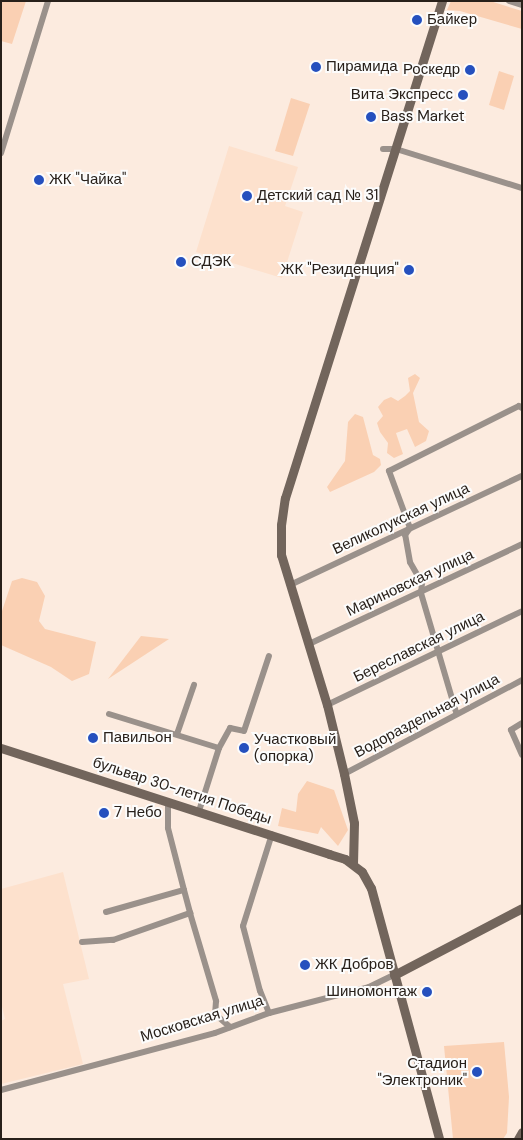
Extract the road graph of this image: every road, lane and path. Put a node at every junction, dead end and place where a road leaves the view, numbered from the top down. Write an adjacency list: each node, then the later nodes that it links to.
1 (48, 1): 9 (street)
2 (442, 1): 6 (main road)
3 (448, 1): 6 (main road)
4 (509, 1): 5 (street)
5 (522, 5)
6 (440, 13): 8 (main road)
7 (383, 149): 8 (street)
8 (396, 149): 10 (street); 15 (main road)
9 (1, 153)
10 (522, 188)
11 (522, 408): 13 (street)
12 (522, 476): 13 (street, Великолукская улица)
13 (410, 528): 15 (street, Великолукская улица); 16 (street)
14 (522, 544): 16 (street, Мариновская улица)
15 (290, 585): 18 (main road)
16 (420, 593): 18 (street, Мариновская улица); 19 (street)
17 (522, 611): 19 (street, Береславская улица)
18 (309, 644): 23 (main road)
19 (440, 651): 23 (street, Береславская улица); 24 (street)
20 (269, 656): 29 (street)
21 (522, 680): 24 (street, Водораздельная улица)
22 (194, 685): 27 (street)
23 (328, 705): 31 (main road)
24 (456, 712): 31 (street, Водораздельная улица)
25 (109, 714): 27 (street)
26 (522, 723): 30 (street)
27 (177, 734): 29 (street)
28 (1, 748): 32 (main road, бульвар 30-летия Победы)
29 (219, 748): 33 (street)
30 (522, 756)
31 (344, 774): 35 (main road)
32 (168, 802): 33 (main road, бульвар 30-летия Победы); 36 (street)
33 (199, 811): 34 (main road, бульвар 30-летия Победы)
34 (272, 834): 35 (main road, бульвар 30-летия Победы); 42 (street)
35 (353, 864): 41 (main road)
36 (184, 890): 38 (street); 39 (street)
37 (522, 908): 41 (main road)
38 (106, 912)
39 (190, 913): 40 (street); 43 (street)
40 (82, 942)
41 (394, 976): 42 (street, Московская улица); 46 (main road)
42 (269, 1013): 43 (street, Московская улица)
43 (230, 1027): 44 (street, Московская улица)
44 (1, 1090)
45 (522, 1132): 47 (main road)
46 (439, 1139)
47 (518, 1139)

